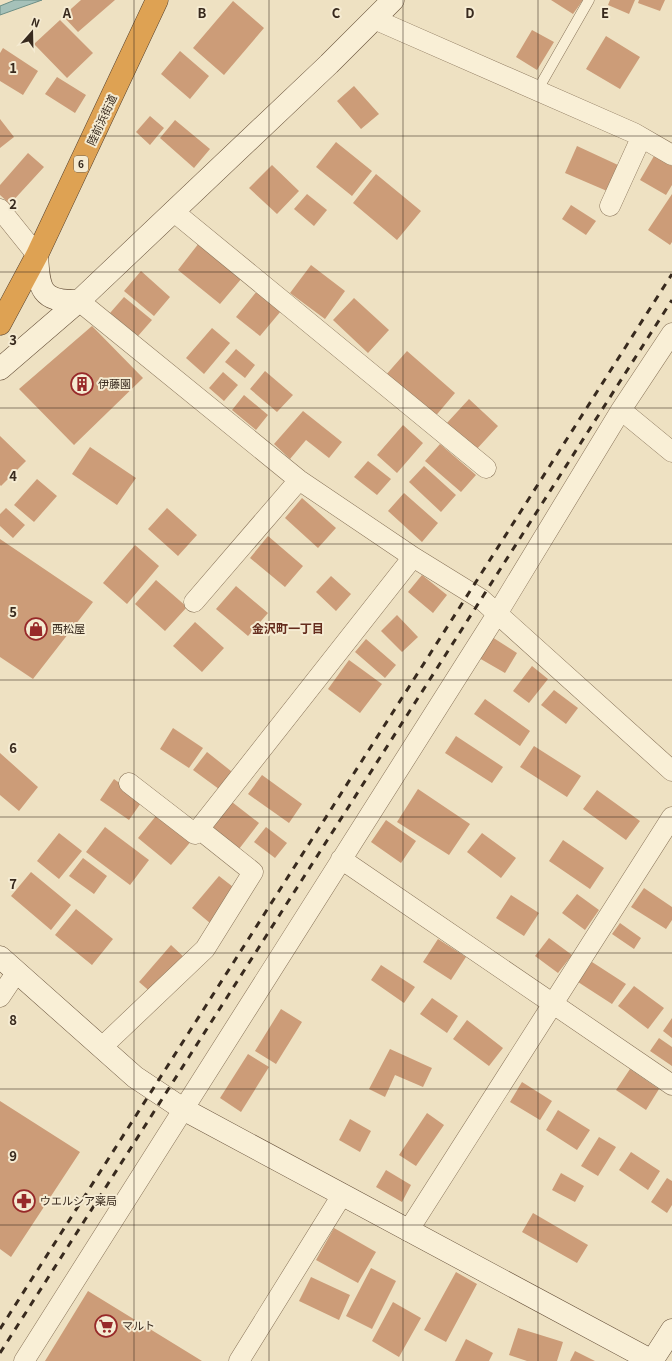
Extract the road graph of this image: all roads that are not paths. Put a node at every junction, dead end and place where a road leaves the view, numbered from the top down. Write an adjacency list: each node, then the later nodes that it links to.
1 (157, 0): 11 (highway, 陸前浜街道 / 6)
2 (393, 0): 4 (street)
3 (589, 0): 5 (lane)
4 (374, 19): 5 (street); 10 (street)
5 (537, 91): 6 (street)
6 (641, 138): 7 (street); 8 (street)
7 (672, 155)
8 (610, 206)
9 (0, 209): 11 (street)
10 (173, 212): 12 (street); 18 (street)
11 (37, 255): 12 (street); 13 (highway, 陸前浜街道 / 6)
12 (79, 301): 15 (street); 19 (street)
13 (0, 324)
14 (672, 333): 16 (street)
15 (0, 369)
16 (621, 410): 17 (street); 22 (street)
17 (672, 452)
18 (486, 468)
19 (299, 480): 20 (street); 21 (street)
20 (412, 557): 22 (street); 26 (street)
21 (194, 602)
22 (497, 614): 23 (street); 27 (street)
23 (672, 771)
24 (129, 783): 26 (street)
25 (672, 817): 31 (street)
26 (198, 829): 32 (street)
27 (340, 859): 31 (street); 34 (street)
28 (0, 957): 29 (street)
29 (16, 973): 30 (street); 32 (street)
30 (0, 997)
31 (553, 1003): 33 (street); 36 (street)
32 (102, 1047): 34 (street)
33 (672, 1085)
34 (183, 1109): 35 (street); 38 (street)
35 (342, 1195): 36 (street); 39 (street)
36 (408, 1230): 40 (street)
37 (672, 1330): 40 (street)
38 (24, 1361)
39 (239, 1361)
40 (652, 1361)

